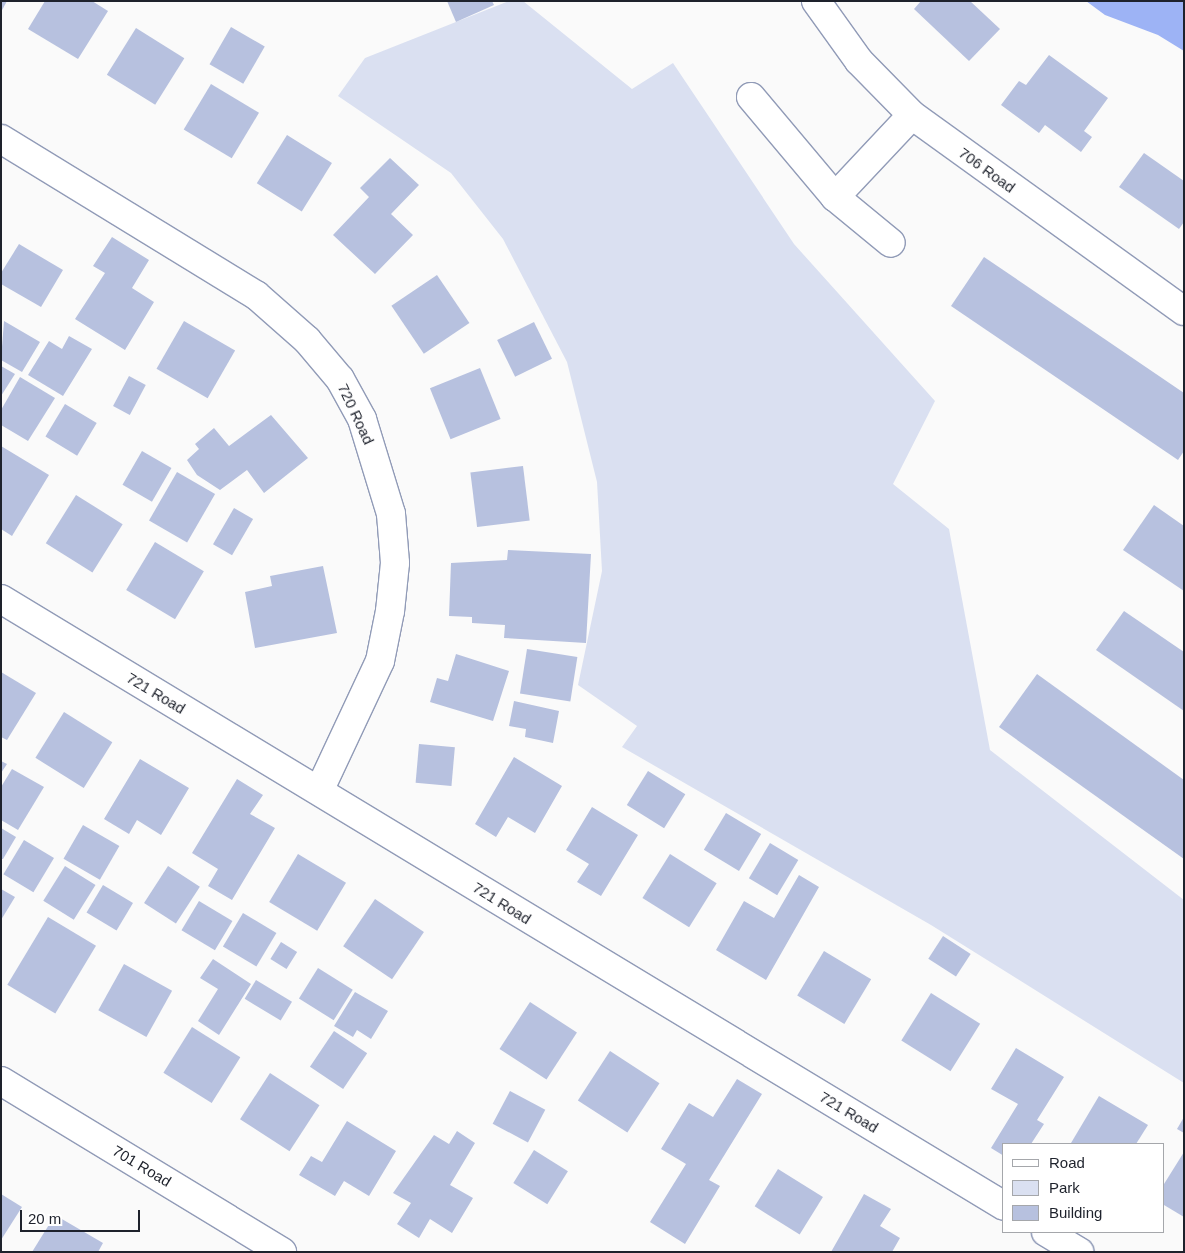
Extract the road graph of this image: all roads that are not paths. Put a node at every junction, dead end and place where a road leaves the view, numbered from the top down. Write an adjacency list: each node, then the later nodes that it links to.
1 (816, 1): 3 (street, 706 Road)
2 (751, 97): 5 (street)
3 (912, 115): 5 (street); 7 (street, 706 Road)
4 (1, 139): 9 (street, 720 Road)
5 (835, 197): 6 (street)
6 (891, 243)
7 (1184, 311)
8 (1, 599): 9 (street, 721 Road)
9 (320, 789): 11 (street, 721 Road)
10 (1, 1081): 13 (street, 701 Road)
11 (1002, 1205)
12 (1048, 1233): 14 (street)
13 (282, 1252)
14 (1079, 1252)

